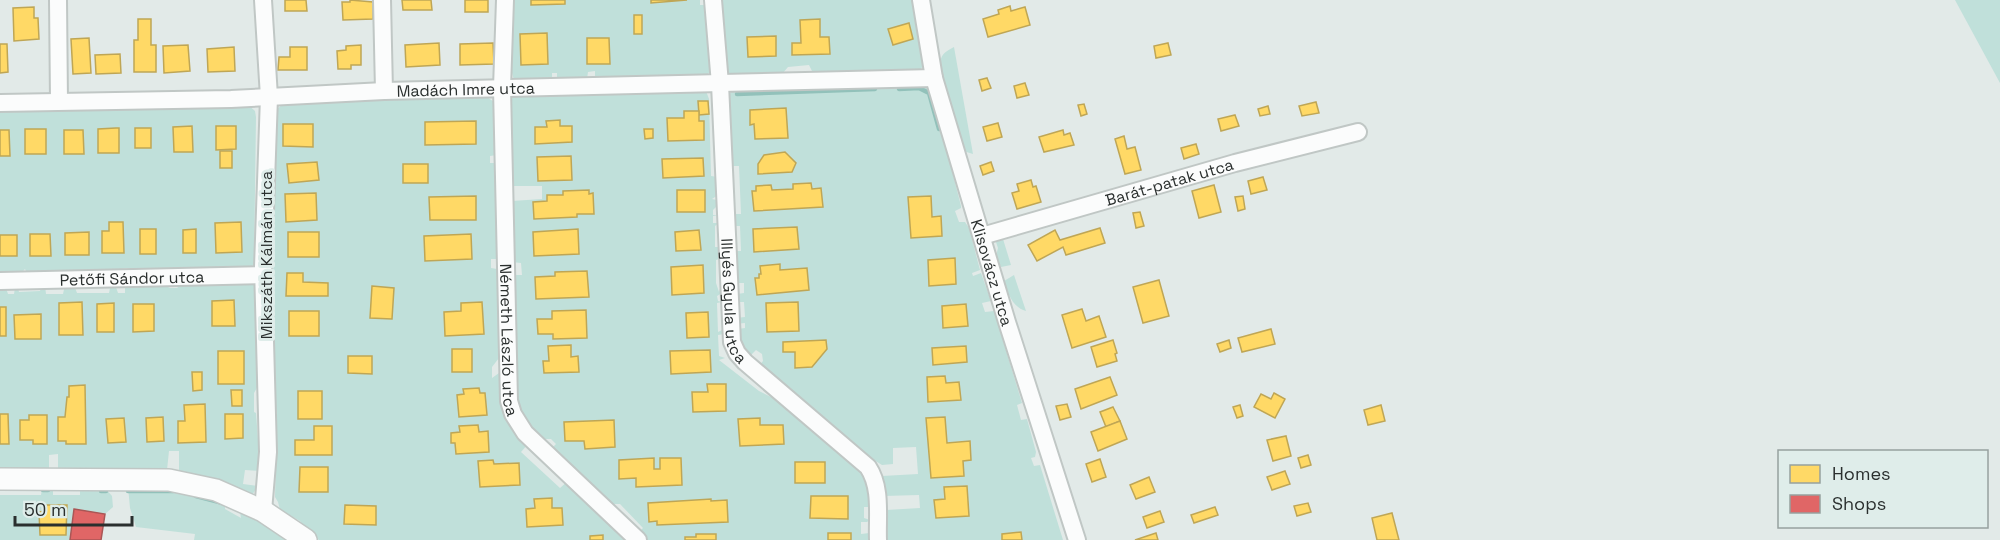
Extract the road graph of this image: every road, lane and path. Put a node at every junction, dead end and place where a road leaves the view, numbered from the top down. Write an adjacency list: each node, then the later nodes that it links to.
1 (58, 0): 12 (street)
2 (263, 0): 11 (street, Mikszáth Kálmán utca)
3 (382, 0): 10 (street)
4 (505, 0): 9 (street, Németh László utca)
5 (713, 0): 8 (street, Illyés Gyula utca)
6 (921, 0): 7 (street, Klisovácz utca)
7 (934, 78): 8 (street, Madách Imre utca); 15 (street, Klisovácz utca)
8 (720, 84): 9 (street, Madách Imre utca); 22 (street, Illyés Gyula utca)
9 (502, 88): 10 (street, Madách Imre utca); 21 (street, Németh László utca)
10 (384, 91): 11 (street, Madách Imre utca)
11 (269, 97): 12 (street, Madách Imre utca); 16 (street, Mikszáth Kálmán utca)
12 (59, 101): 13 (street, Madách Imre utca)
13 (0, 103)
14 (1358, 132): 15 (street, Barát-patak utca)
15 (982, 236): 23 (street, Klisovácz utca)
16 (264, 275): 17 (street, Petőfi Sándor utca); 19 (street, Mikszáth Kálmán utca)
17 (0, 281)
18 (0, 479): 19 (street)
19 (263, 511): 20 (street)
20 (306, 540)
21 (638, 540)
22 (878, 540)
23 (1077, 540)

